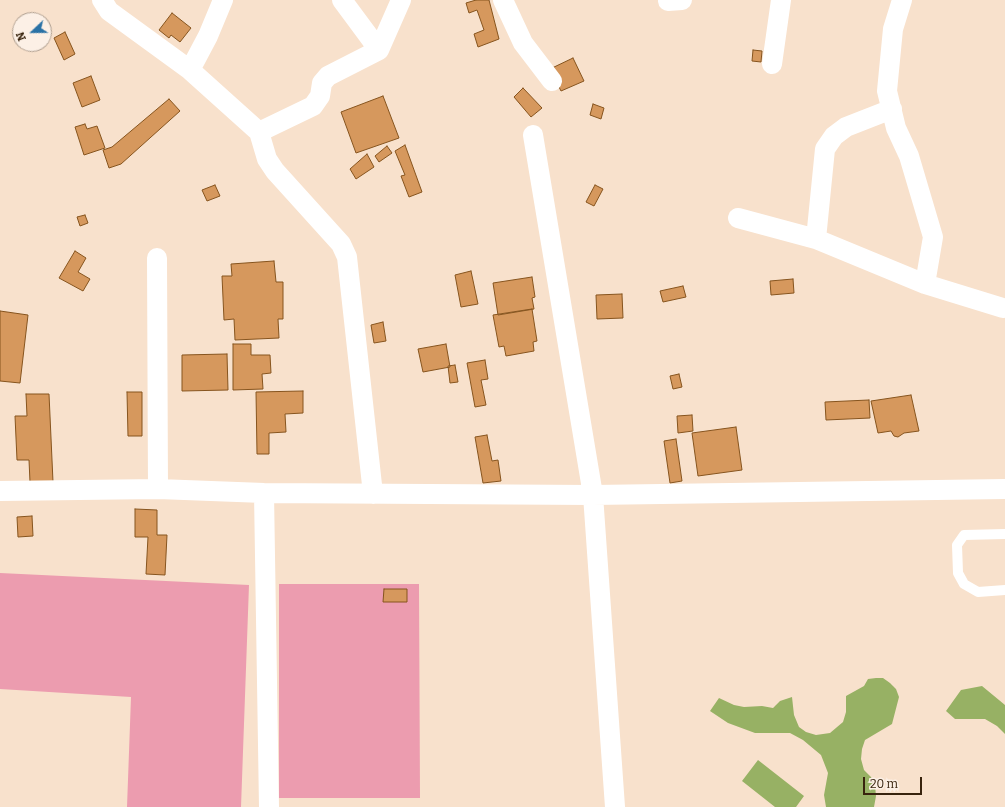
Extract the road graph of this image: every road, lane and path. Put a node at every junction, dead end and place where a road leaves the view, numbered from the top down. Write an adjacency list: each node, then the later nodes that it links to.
1 (102, 0): 10 (street)
2 (223, 0): 10 (street)
3 (342, 0): 8 (street)
4 (401, 0): 8 (street)
5 (503, 0): 11 (street)
6 (781, 0): 9 (street)
7 (902, 0): 12 (street)
8 (379, 50): 13 (street)
9 (772, 64)
10 (190, 70): 13 (street)
11 (552, 81)
12 (892, 109): 16 (street); 18 (street)
13 (259, 132): 24 (street)
14 (533, 134): 25 (street)
15 (738, 218): 16 (street)
16 (816, 239): 18 (street)
17 (157, 258): 20 (street)
18 (925, 284): 19 (street)
19 (1002, 308)
20 (158, 489): 22 (street); 23 (street)
21 (1005, 489): 25 (street)
22 (0, 491)
23 (264, 493): 24 (street); 28 (street)
24 (373, 494): 25 (street)
25 (593, 495): 29 (street)
26 (1005, 534): 27 (lane)
27 (1005, 590)
28 (269, 807)
29 (615, 807)

